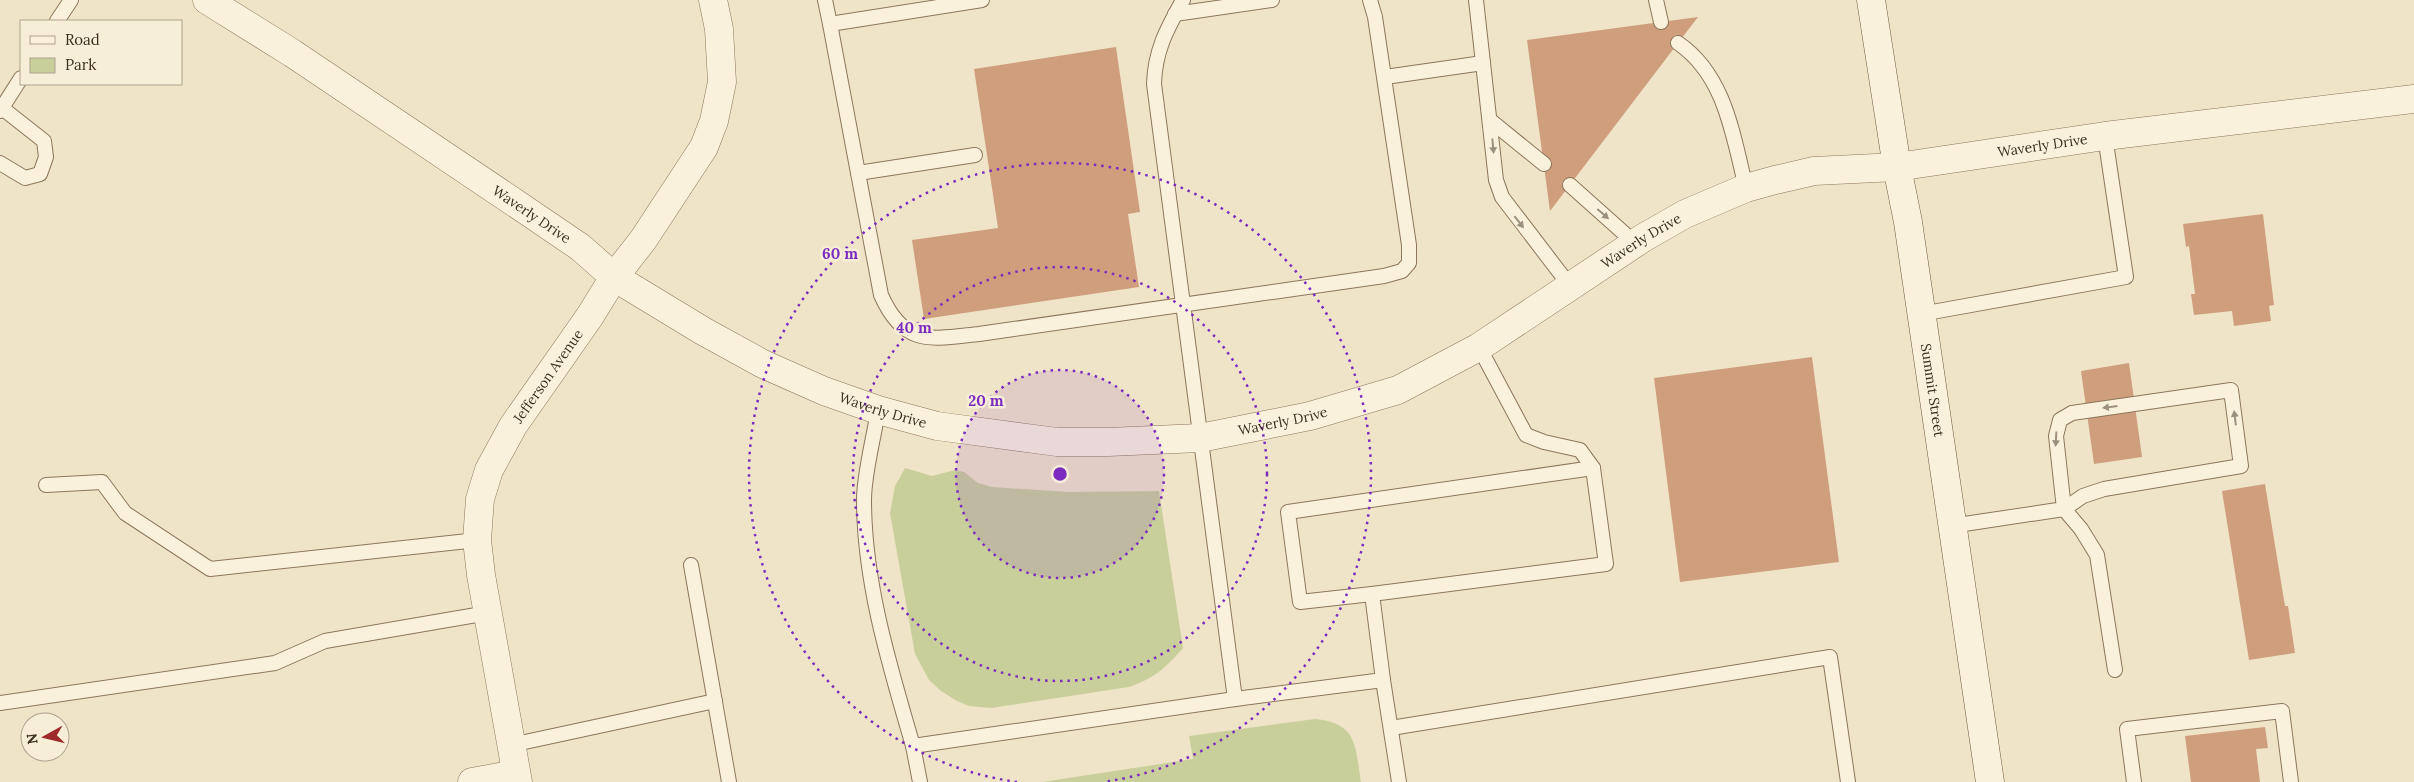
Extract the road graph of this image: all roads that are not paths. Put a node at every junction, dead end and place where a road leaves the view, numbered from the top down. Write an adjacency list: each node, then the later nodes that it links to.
1 (71, 0): 13 (lane)
2 (207, 0): 32 (street, Waverly Drive)
3 (713, 0): 32 (street, Jefferson Avenue)
4 (825, 0): 15 (lane)
5 (982, 0): 15 (lane)
6 (1183, 0): 12 (lane)
7 (1272, 0): 12 (lane)
8 (1370, 0): 18 (lane)
9 (1476, 0): 17 (lane)
10 (1656, 0): 14 (lane)
11 (1871, 0): 27 (street, Summit Street)
12 (1175, 14): 34 (lane)
13 (58, 20)
14 (1661, 22)
15 (830, 24): 28 (lane)
16 (1678, 43): 30 (lane)
17 (1483, 63): 18 (lane); 22 (lane)
18 (1385, 77): 34 (lane)
19 (20, 80): 21 (lane)
20 (2414, 99): 23 (street, Waverly Drive)
21 (1, 110): 25 (lane)
22 (1491, 121): 26 (lane); 33 (lane, one-way to 33)
23 (2105, 136): 27 (street, Waverly Drive); 35 (lane)
24 (975, 155): 28 (lane)
25 (0, 163)
26 (1544, 164)
27 (1897, 168): 30 (street, Waverly Drive); 35 (street, Summit Street)
28 (858, 173): 34 (lane)
29 (1570, 185): 31 (lane, one-way to 31)
30 (1746, 188): 31 (street, Waverly Drive)
31 (1635, 243): 33 (street, Waverly Drive)
32 (614, 277): 37 (street, Waverly Drive); 43 (street, Jefferson Avenue)
33 (1570, 286): 36 (street, Waverly Drive)
34 (1184, 304): 38 (lane)
35 (1921, 314): 42 (street, Summit Street)
36 (1479, 347): 38 (street, Waverly Drive); 39 (lane)
37 (878, 410): 38 (street, Waverly Drive); 54 (lane)
38 (1200, 438): 49 (lane)
39 (1593, 468): 45 (lane); 45 (lane)
40 (46, 485): 43 (lane)
41 (2064, 508): 41 (lane, one-way to 41); 42 (lane); 47 (lane)
42 (1951, 526): 61 (street, Summit Street)
43 (477, 540): 46 (street, Jefferson Avenue)
44 (692, 565): 50 (lane)
45 (1372, 594): 48 (lane)
46 (488, 613): 51 (lane); 53 (street, Jefferson Avenue)
47 (2115, 670)
48 (1383, 680): 49 (lane); 52 (lane)
49 (1235, 699): 54 (lane)
50 (715, 701): 53 (lane); 57 (lane)
51 (0, 703)
52 (1390, 728): 59 (lane); 60 (lane)
53 (511, 745): 55 (street, Jefferson Avenue)
54 (913, 746): 58 (lane)
55 (517, 778): 56 (street)
56 (472, 782)
57 (729, 782)
58 (920, 782)
59 (1399, 782)
60 (1848, 782)
61 (1990, 782)
62 (2134, 782): 63 (lane)
63 (2291, 782)

